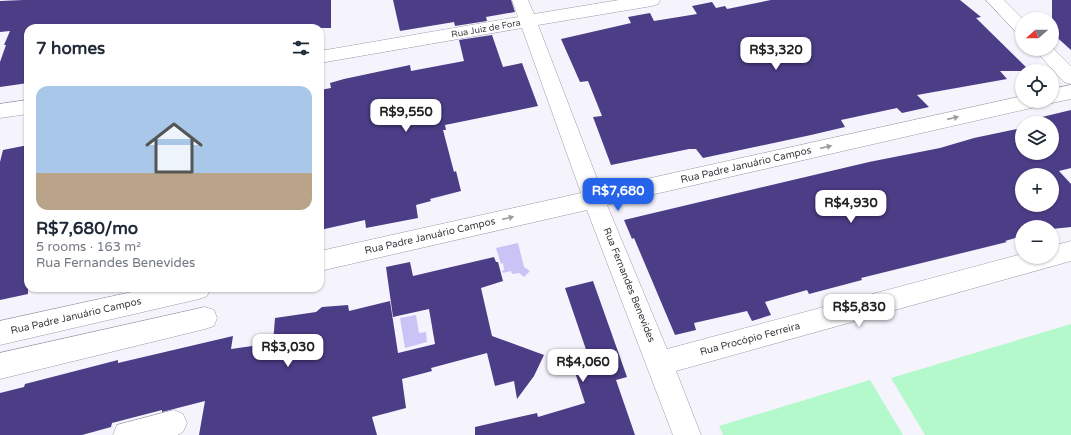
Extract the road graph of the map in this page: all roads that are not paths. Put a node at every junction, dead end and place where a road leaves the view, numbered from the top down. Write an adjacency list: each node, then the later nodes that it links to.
1 (520, 0): 5 (street, Rua Fernandes Benevides)
2 (652, 0): 5 (street, Rua Juiz de Fora)
3 (994, 0): 4 (street)
4 (1015, 21)
5 (528, 22): 6 (street, Rua Juiz de Fora); 14 (street, Rua Fernandes Benevides)
6 (324, 56)
7 (1050, 56): 8 (street)
8 (1071, 77)
9 (1071, 92): 10 (street)
10 (1059, 95)
11 (1015, 105): 14 (street, Rua Padre Januário Campos, one-way to 11)
12 (24, 107): 13 (street)
13 (0, 111)
14 (594, 199): 17 (street, Rua Padre Januário Campos, one-way to 14); 22 (street, Rua Fernandes Benevides)
15 (1071, 251): 16 (street)
16 (1059, 254)
17 (324, 260)
18 (1023, 264): 22 (street, Rua Procópio Ferreira)
19 (181, 292): 21 (street, Rua Padre Januário Campos)
20 (205, 318): 23 (street)
21 (0, 333)
22 (660, 363): 26 (street, Rua Fernandes Benevides)
23 (0, 366)
24 (174, 423): 25 (street)
25 (127, 435)
26 (686, 435)

